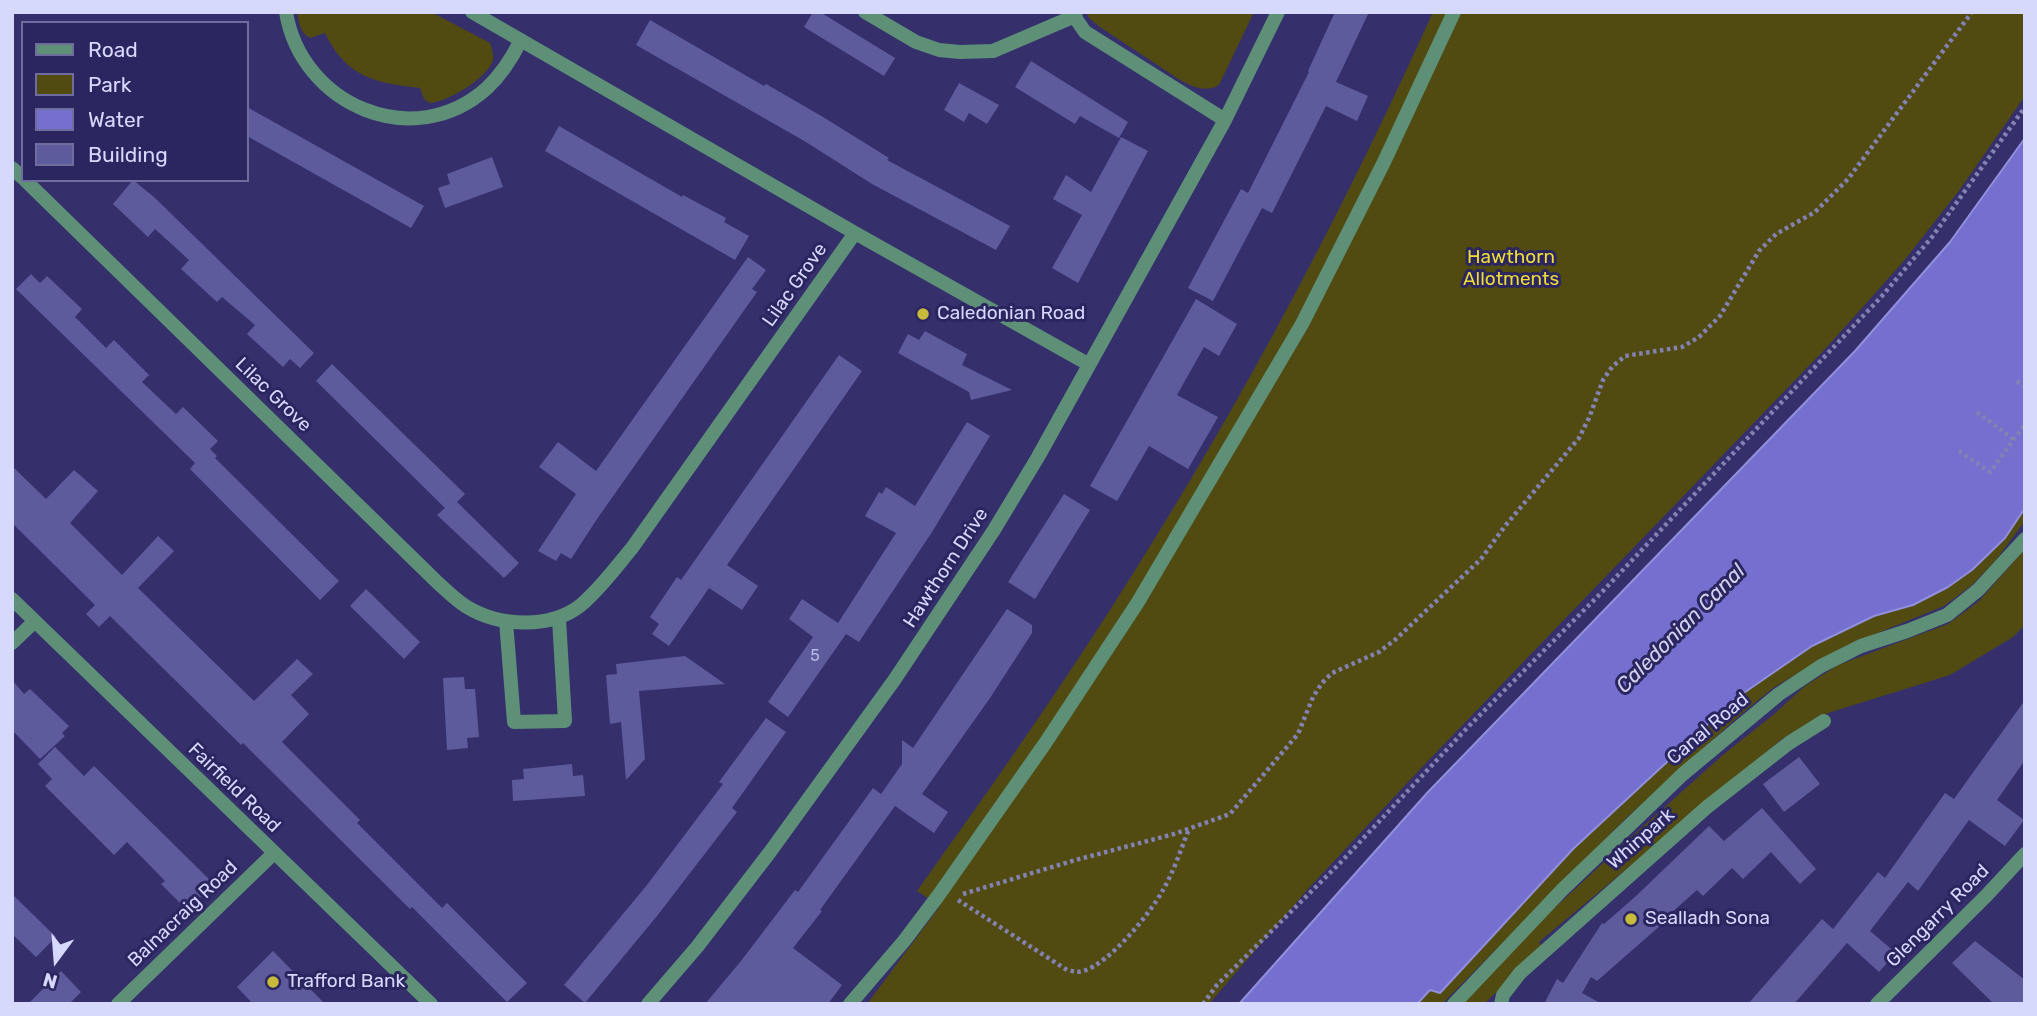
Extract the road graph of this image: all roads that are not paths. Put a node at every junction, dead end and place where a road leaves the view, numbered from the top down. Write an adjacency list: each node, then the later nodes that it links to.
1 (286, 12): 7 (street)
2 (864, 12): 6 (street)
3 (1278, 12): 8 (street, Hawthorn Drive)
4 (1454, 12): 24 (street)
5 (478, 14): 7 (street)
6 (1075, 14): 8 (street)
7 (521, 40): 10 (street)
8 (1224, 120): 11 (street, Hawthorn Drive)
9 (27, 182): 16 (street, Lilac Grove)
10 (855, 233): 11 (street); 14 (street, Lilac Grove)
11 (1088, 364): 23 (street, Hawthorn Drive)
12 (2025, 539): 25 (street, Canal Road)
13 (12, 598): 15 (street, Fairfield Road)
14 (559, 619): 16 (street, Lilac Grove); 16 (street)
15 (35, 621): 17 (street); 19 (street, Fairfield Road)
16 (506, 621)
17 (12, 643)
18 (1824, 721): 26 (street, Whinpark)
19 (274, 853): 21 (street, Balnacraig Road); 22 (street, Fairfield Road)
20 (2025, 854): 27 (street, Glengarry Road)
21 (118, 1004)
22 (430, 1004)
23 (648, 1004)
24 (850, 1004)
25 (1454, 1004)
26 (1501, 1004)
27 (1877, 1004)

